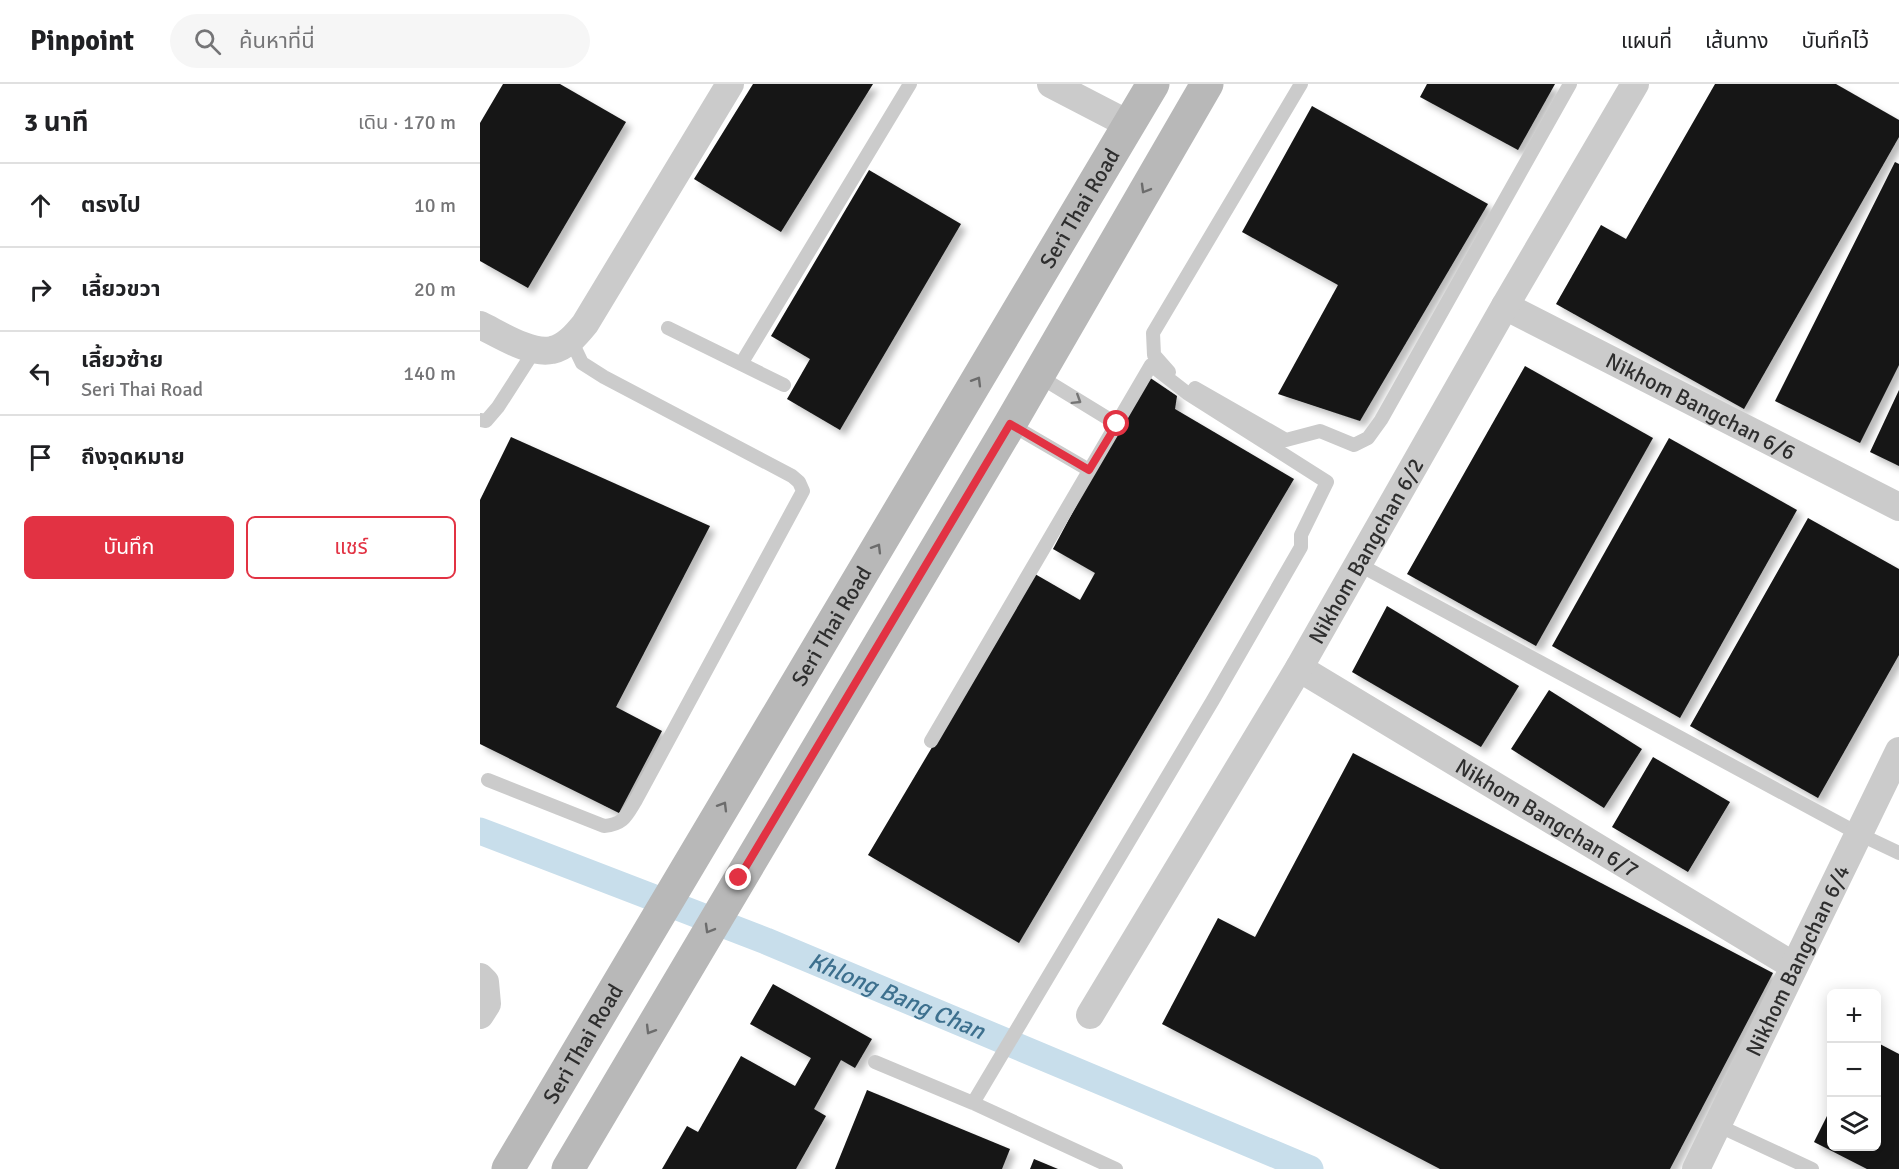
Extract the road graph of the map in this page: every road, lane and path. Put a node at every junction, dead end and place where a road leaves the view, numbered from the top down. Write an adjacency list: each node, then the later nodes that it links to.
1 (730, 84): 14 (street)
2 (910, 84): 15 (lane)
3 (1051, 84): 9 (street)
4 (1153, 84): 9 (main road, Seri Thai Road)
5 (1207, 84): 10 (main road, Seri Thai Road)
6 (1300, 84): 7 (lane)
7 (1570, 84)
8 (1635, 84): 11 (street, Nikhom Bangchan 6/2)
9 (1130, 125): 10 (main road); 37 (main road, Seri Thai Road, one-way to 9)
10 (1170, 145): 16 (main road, Seri Thai Road, one-way to 16)
11 (1505, 306): 22 (street, Nikhom Bangchan 6/6); 23 (street, Nikhom Bangchan 6/2)
12 (480, 325): 14 (street)
13 (668, 328): 15 (lane)
14 (552, 347): 18 (lane); 27 (lane)
15 (741, 364): 17 (lane)
16 (1037, 375): 19 (main road, Seri Thai Road); 20 (lane, one-way to 20)
17 (784, 385)
18 (480, 420)
19 (1010, 424): 21 (lane); 38 (main road, Seri Thai Road, one-way to 38)
20 (1117, 424): 21 (lane); 35 (lane)
21 (1089, 470): 25 (lane)
22 (1899, 507)
23 (1358, 564): 24 (street, Nikhom Bangchan 6/2); 28 (lane)
24 (1299, 668): 30 (street, Nikhom Bangchan 6/7); 33 (street, Nikhom Bangchan 6/2)
25 (931, 741)
26 (1899, 751): 28 (street, Nikhom Bangchan 6/4)
27 (488, 780)
28 (1858, 834): 29 (lane); 30 (street, Nikhom Bangchan 6/4)
29 (1899, 853)
30 (1794, 966): 36 (street, Nikhom Bangchan 6/4)
31 (480, 977): 32 (street)
32 (480, 1015)
33 (1090, 1015)
34 (875, 1062): 35 (lane)
35 (973, 1103): 39 (lane)
36 (1717, 1125): 40 (street, Nikhom Bangchan 6/4); 41 (lane)
37 (508, 1169)
38 (568, 1169)
39 (1116, 1169)
40 (1696, 1169)
41 (1812, 1169)

